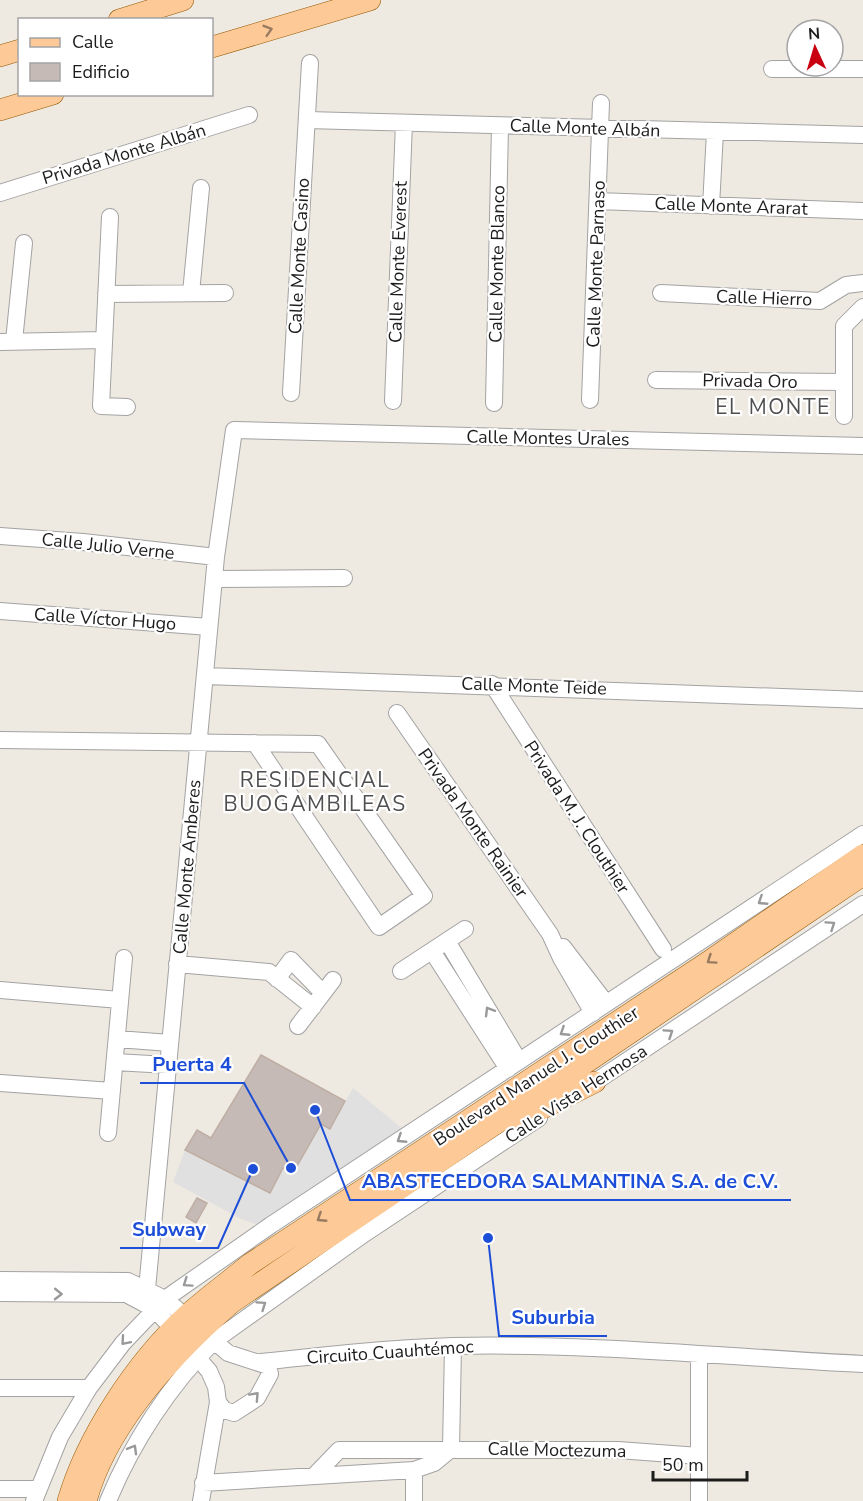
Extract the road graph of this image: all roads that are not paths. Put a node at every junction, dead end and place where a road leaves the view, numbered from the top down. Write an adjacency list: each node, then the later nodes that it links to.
1 (183, 0): 3 (main road)
2 (370, 0): 4 (main road, one-way to 2)
3 (124, 18)
4 (213, 47)
5 (18, 51): 6 (main road)
6 (0, 56)
7 (310, 63): 14 (street, Calle Monte Casino)
8 (772, 69): 9 (street)
9 (863, 69)
10 (46, 96): 12 (main road)
11 (601, 103): 17 (street, Calle Monte Parnaso)
12 (0, 110)
13 (249, 115): 21 (street, Privada Monte Albán)
14 (307, 120): 15 (street, Calle Monte Albán); 37 (street, Calle Monte Casino)
15 (404, 123): 16 (street, Calle Monte Albán); 39 (street, Calle Monte Everest)
16 (500, 126): 17 (street, Calle Monte Albán); 40 (street, Calle Monte Blanco)
17 (600, 128): 18 (street, Calle Monte Albán); 22 (street, Calle Monte Parnaso)
18 (715, 132): 19 (street, Calle Monte Albán); 23 (street)
19 (863, 135)
20 (201, 188): 28 (street)
21 (0, 193)
22 (598, 201): 23 (street, Calle Monte Ararat); 38 (street, Calle Monte Parnaso)
23 (711, 206): 24 (street, Calle Monte Ararat)
24 (863, 211)
25 (110, 217): 31 (street)
26 (24, 243): 34 (street)
27 (863, 283): 30 (street, Calle Hierro)
28 (191, 293): 29 (street); 31 (street)
29 (225, 293)
30 (661, 293)
31 (106, 294): 33 (street)
32 (863, 307): 36 (street)
33 (104, 340): 34 (street); 41 (street)
34 (7, 342)
35 (656, 380): 36 (street, Privada Oro)
36 (844, 382): 42 (street)
37 (291, 393)
38 (590, 400)
39 (393, 401)
40 (494, 403)
41 (127, 407)
42 (844, 416)
43 (234, 430): 44 (street, Calle Montes Urales); 46 (street, Calle Monte Amberes)
44 (863, 446)
45 (0, 536): 46 (street, Calle Julio Verne)
46 (216, 557): 48 (street, Calle Monte Amberes)
47 (344, 578): 48 (street)
48 (214, 579): 50 (street, Calle Monte Amberes)
49 (0, 611): 50 (street, Calle Víctor Hugo)
50 (209, 627): 51 (street, Calle Monte Amberes)
51 (205, 676): 52 (street, Calle Monte Teide); 56 (street, Calle Monte Amberes)
52 (492, 684): 53 (street, Calle Monte Teide); 64 (street, Privada M. J. Clouthier)
53 (863, 700)
54 (397, 713): 73 (street, Privada Monte Rainier)
55 (0, 740): 56 (street)
56 (198, 743): 57 (street); 67 (street, Calle Monte Amberes)
57 (255, 743): 57 (street)
58 (863, 834): 73 (street, one-way to 73)
59 (863, 855): 88 (main road, Boulevard Manuel J. Clouthier, one-way to 88)
60 (863, 875): 84 (main road, Boulevard Manuel J. Clouthier)
61 (863, 904): 80 (street, Calle Vista Hermosa, one-way to 61)
62 (465, 929): 63 (street)
63 (447, 941): 65 (street); 79 (street, one-way to 63)
64 (663, 949)
65 (432, 951): 68 (street); 79 (street)
66 (124, 958): 71 (street)
67 (177, 964): 69 (street); 76 (street, Calle Monte Amberes)
68 (401, 971)
69 (277, 979): 72 (street); 72 (street)
70 (0, 990): 71 (street)
71 (120, 1000): 75 (street)
72 (313, 1007): 74 (street)
73 (599, 1008): 79 (street, one-way to 79)
74 (298, 1026)
75 (117, 1039): 76 (street); 77 (street)
76 (170, 1043): 78 (street, Calle Monte Amberes)
77 (115, 1062): 78 (street); 82 (street)
78 (168, 1065): 87 (street, Calle Monte Amberes)
79 (514, 1065): 87 (street, one-way to 87)
80 (595, 1082): 84 (main road); 88 (street, Calle Vista Hermosa, one-way to 80)
81 (0, 1083): 82 (street)
82 (112, 1091): 83 (street)
83 (108, 1133)
84 (469, 1140): 88 (main road, Boulevard Manuel J. Clouthier)
85 (0, 1280): 87 (street)
86 (0, 1293): 87 (street, one-way to 87)
87 (152, 1300): 88 (street, Circuito Cuauhtémoc); 94 (street, one-way to 94)
88 (193, 1336): 91 (street, Circuito Cuauhtémoc); 95 (street, Circuito Cuauhtémoc); 103 (main road, Boulevard Manuel J. Clouthier); 104 (main road, Boulevard Manuel J. Clouthier); 105 (street, Calle Vista Hermosa, one-way to 88)
89 (453, 1346): 90 (street, Circuito Cuauhtémoc); 91 (street, Circuito Cuauhtémoc); 96 (street)
90 (699, 1356): 92 (street, Circuito Cuauhtémoc); 97 (street)
91 (261, 1362): 95 (street, one-way to 91)
92 (863, 1364)
93 (0, 1388): 94 (street)
94 (89, 1388): 102 (street)
95 (218, 1402): 100 (street, Circuito Cuauhtémoc)
96 (451, 1449): 97 (street, Calle Moctezuma); 98 (street); 99 (street, Calle Moctezuma)
97 (699, 1456): 108 (street)
98 (414, 1470): 99 (street); 107 (street)
99 (314, 1476): 100 (street)
100 (203, 1483): 106 (street, Circuito Cuauhtémoc)
101 (0, 1489): 102 (street)
102 (36, 1495)
103 (68, 1501)
104 (86, 1501)
105 (108, 1501)
106 (201, 1501)
107 (414, 1501)
108 (699, 1501)

